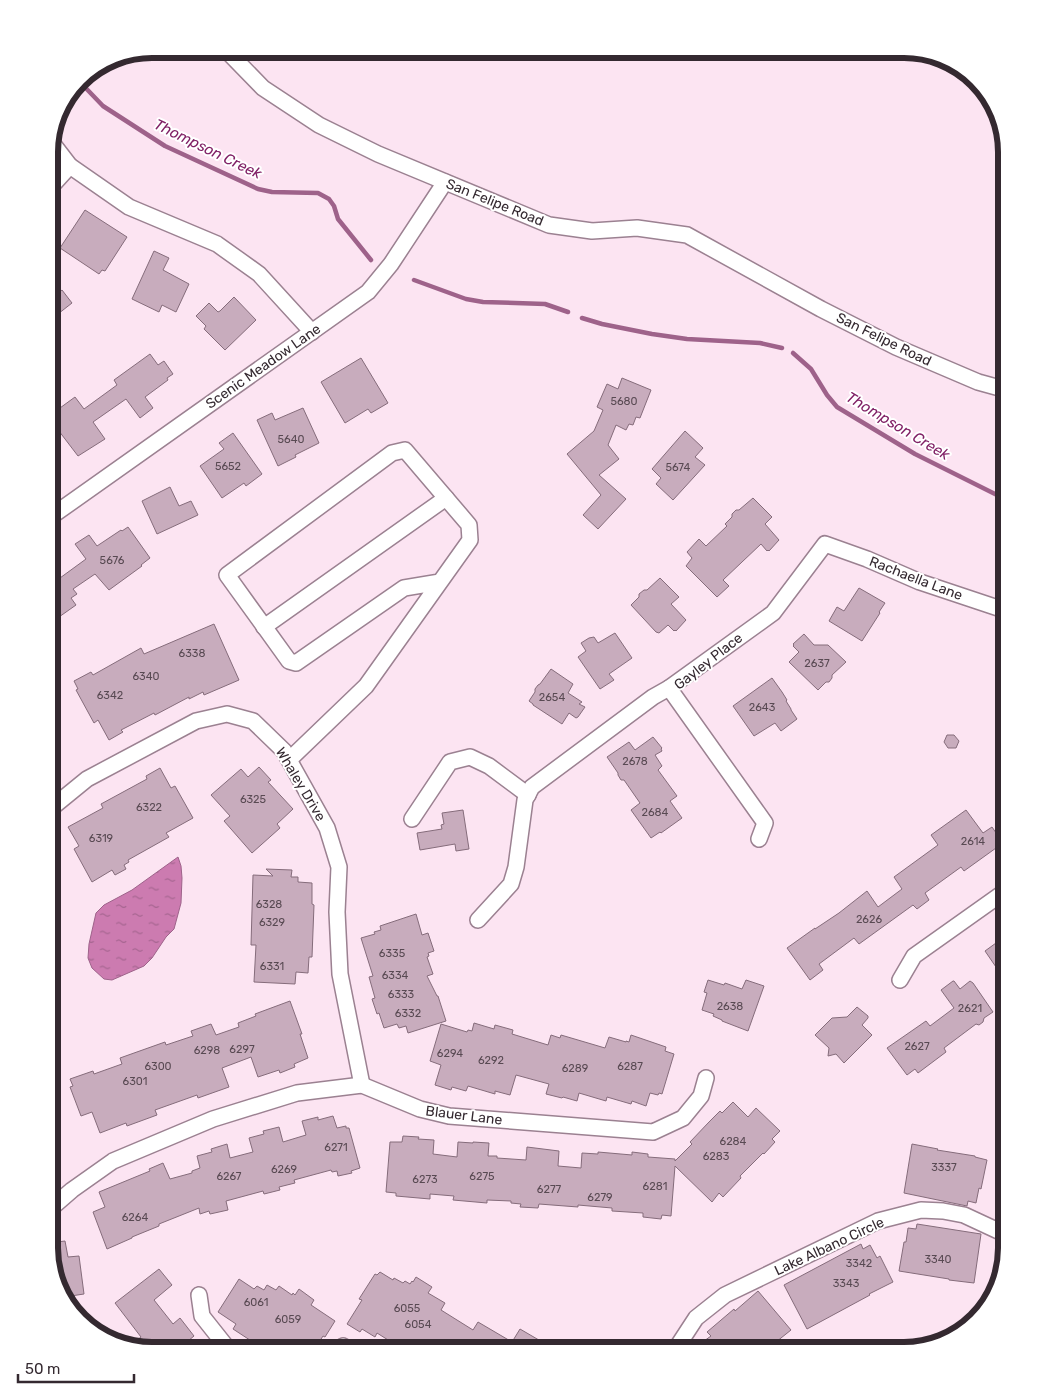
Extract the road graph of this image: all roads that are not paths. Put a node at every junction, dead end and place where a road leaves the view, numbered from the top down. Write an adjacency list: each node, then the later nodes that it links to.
1 (235, 58): 5 (street, San Felipe Road)
2 (58, 150): 3 (street)
3 (70, 166): 4 (street); 6 (street)
4 (58, 180)
5 (445, 182): 6 (street, Scenic Meadow Lane); 7 (street, San Felipe Road)
6 (312, 332): 9 (street, Scenic Meadow Lane)
7 (998, 388)
8 (446, 498): 11 (street); 13 (street); 13 (street)
9 (58, 512)
10 (825, 544): 12 (street, Rachaella Lane); 14 (street, Gayley Place)
11 (440, 582): 13 (street); 15 (street)
12 (998, 608)
13 (264, 627)
14 (669, 688): 16 (street); 19 (street, Gayley Place)
15 (289, 760): 17 (street, Whaley Drive); 24 (street, Whaley Drive)
16 (528, 795): 18 (street); 21 (street)
17 (58, 802)
18 (412, 819)
19 (759, 839)
20 (998, 896): 22 (street)
21 (478, 920)
22 (900, 980)
23 (706, 1078): 24 (street, Blauer Lane)
24 (362, 1085): 25 (street, Blauer Lane)
25 (58, 1202)
26 (998, 1231): 29 (street, Lake Albano Circle)
27 (199, 1295): 28 (street)
28 (223, 1342)
29 (680, 1342)

